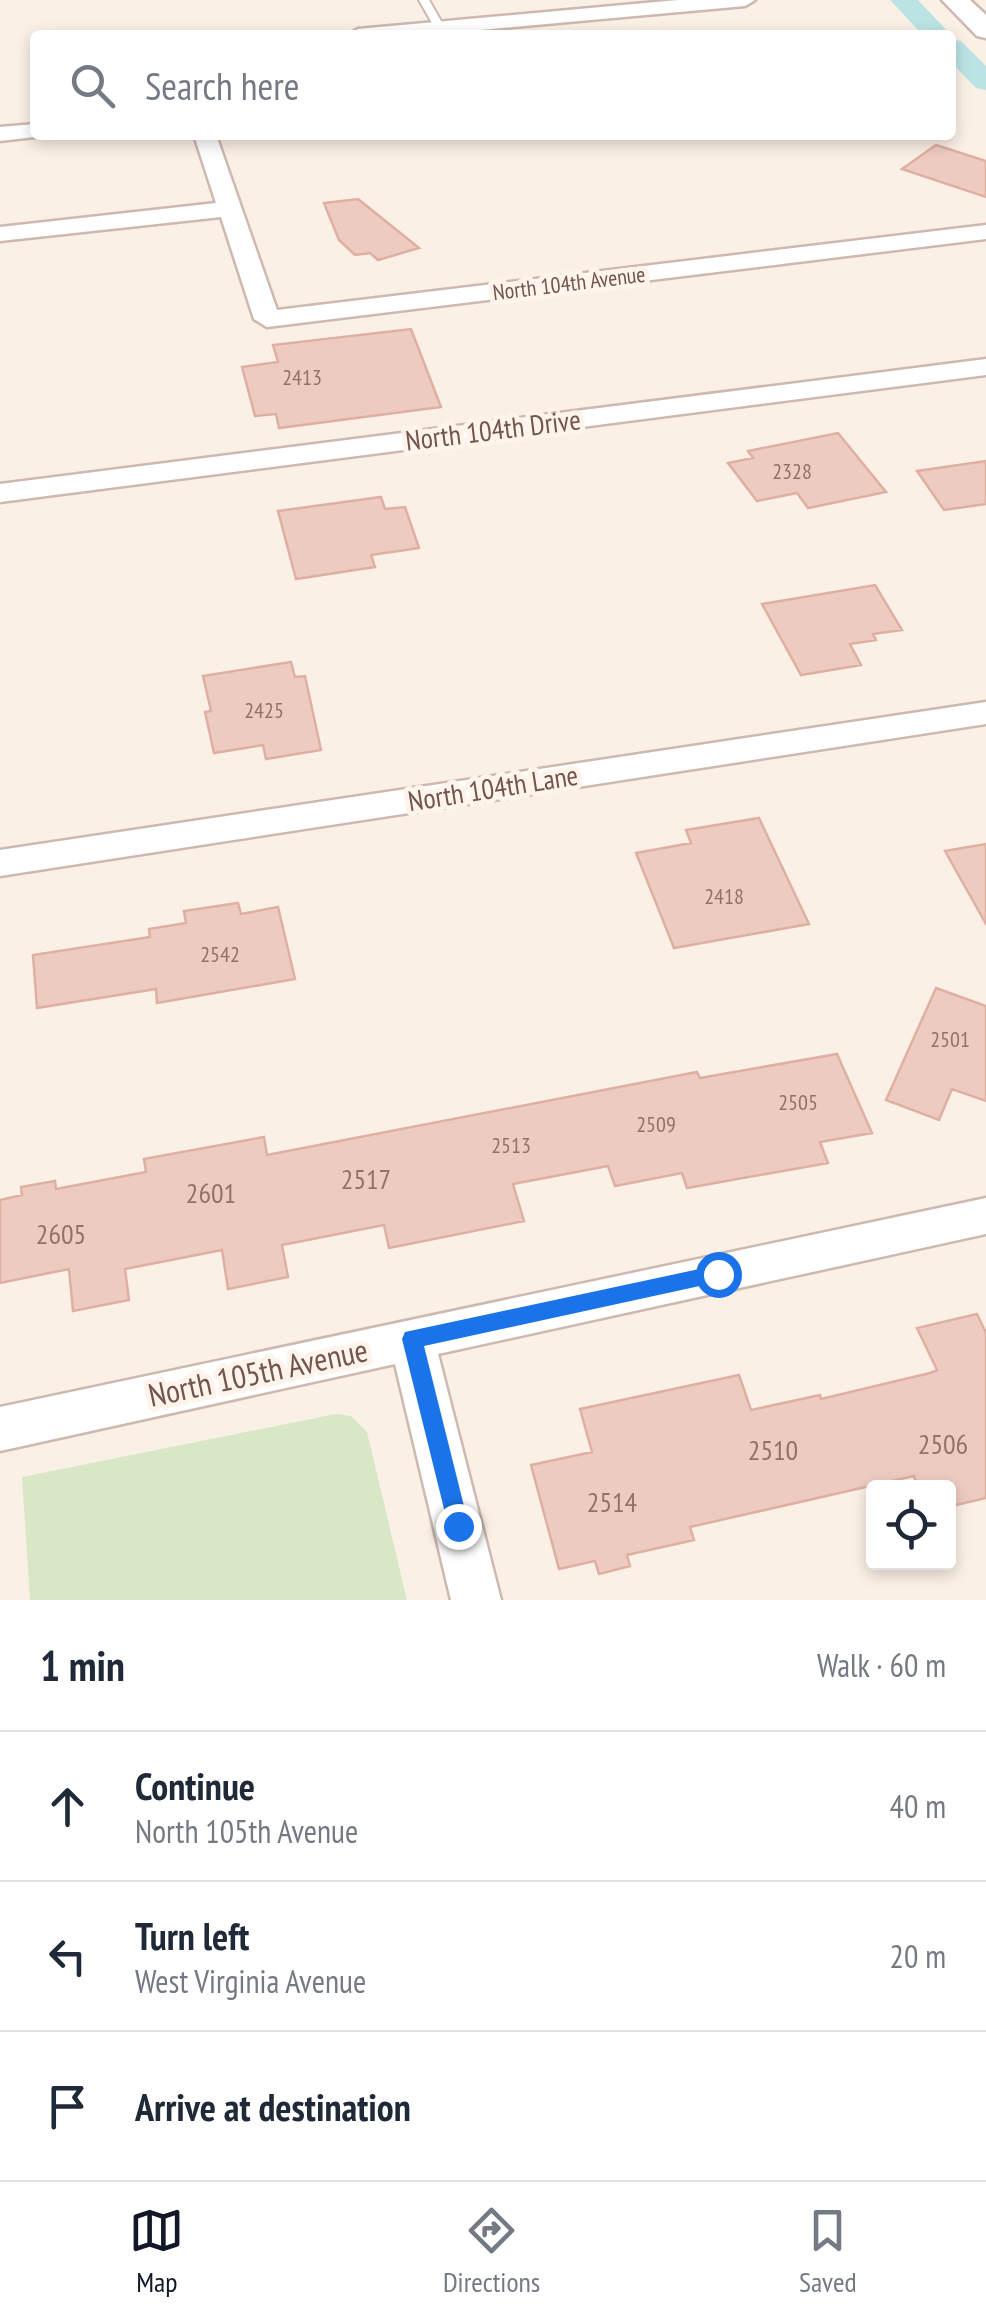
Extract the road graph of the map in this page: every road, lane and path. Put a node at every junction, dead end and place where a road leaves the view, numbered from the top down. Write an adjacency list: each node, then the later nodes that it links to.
1 (424, 0): 4 (lane)
2 (745, 0): 4 (street)
3 (955, 0): 6 (street)
4 (440, 28): 5 (street)
5 (417, 30)
6 (986, 30)
7 (30, 131): 8 (street)
8 (0, 134)
9 (207, 140): 10 (street, North 104th Avenue)
10 (230, 209): 11 (street, North 104th Avenue); 12 (street)
11 (986, 232)
12 (0, 234)
13 (986, 367): 14 (street, North 104th Drive)
14 (0, 494)
15 (986, 714): 16 (street, North 104th Lane)
16 (0, 863)
17 (986, 1216): 18 (street, North 105th Avenue)
18 (412, 1339): 19 (street, North 105th Avenue); 20 (street)
19 (0, 1429)
20 (476, 1600)

